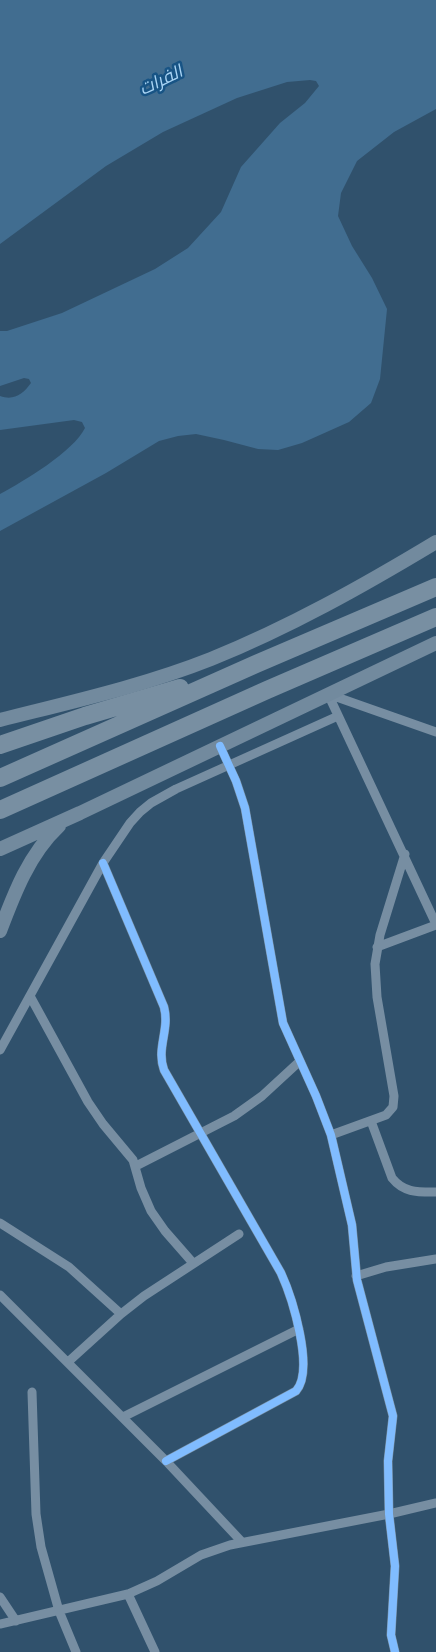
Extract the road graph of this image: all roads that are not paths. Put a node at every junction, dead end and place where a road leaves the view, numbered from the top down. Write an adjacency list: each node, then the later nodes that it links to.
1 (436, 542): 9 (main road)
2 (436, 587): 5 (highway)
3 (436, 617): 6 (highway)
4 (436, 643): 7 (main road)
5 (256, 664): 6 (highway); 11 (highway); 14 (highway)
6 (267, 690): 15 (highway)
7 (328, 694): 8 (street); 10 (street); 12 (main road)
8 (338, 716): 13 (street); 18 (street)
9 (0, 720)
10 (436, 732)
11 (0, 745)
12 (220, 746): 13 (street); 16 (main road)
13 (229, 766): 19 (street); 25 (street)
14 (0, 778)
15 (0, 810)
16 (80, 813): 17 (main road); 21 (main road)
17 (0, 849)
18 (404, 854): 20 (street); 22 (street)
19 (103, 863): 23 (street); 27 (street)
20 (436, 924): 22 (street)
21 (0, 932)
22 (377, 947): 26 (street)
23 (30, 996): 24 (street); 29 (street)
24 (0, 1050)
25 (300, 1060): 27 (street); 28 (street)
26 (372, 1121): 28 (street); 30 (street)
27 (201, 1134): 29 (street); 38 (street)
28 (331, 1135): 35 (street)
29 (136, 1166): 34 (street)
30 (436, 1192)
31 (0, 1223): 37 (street)
32 (239, 1234): 34 (street)
33 (436, 1259): 35 (street)
34 (193, 1263): 37 (street)
35 (356, 1276): 44 (street)
36 (0, 1296): 39 (street)
37 (121, 1314): 39 (street)
38 (299, 1329): 41 (street); 42 (street)
39 (68, 1362): 41 (street)
40 (32, 1392): 48 (street)
41 (123, 1417): 42 (street)
42 (166, 1461): 45 (street)
43 (436, 1503): 44 (street)
44 (389, 1514): 45 (street); 53 (street)
45 (241, 1541): 46 (street)
46 (128, 1594): 48 (street); 52 (street)
47 (0, 1597): 49 (street)
48 (59, 1611): 49 (street); 51 (street)
49 (16, 1621): 50 (street)
50 (0, 1624)
51 (76, 1652)
52 (155, 1652)
53 (394, 1652)

